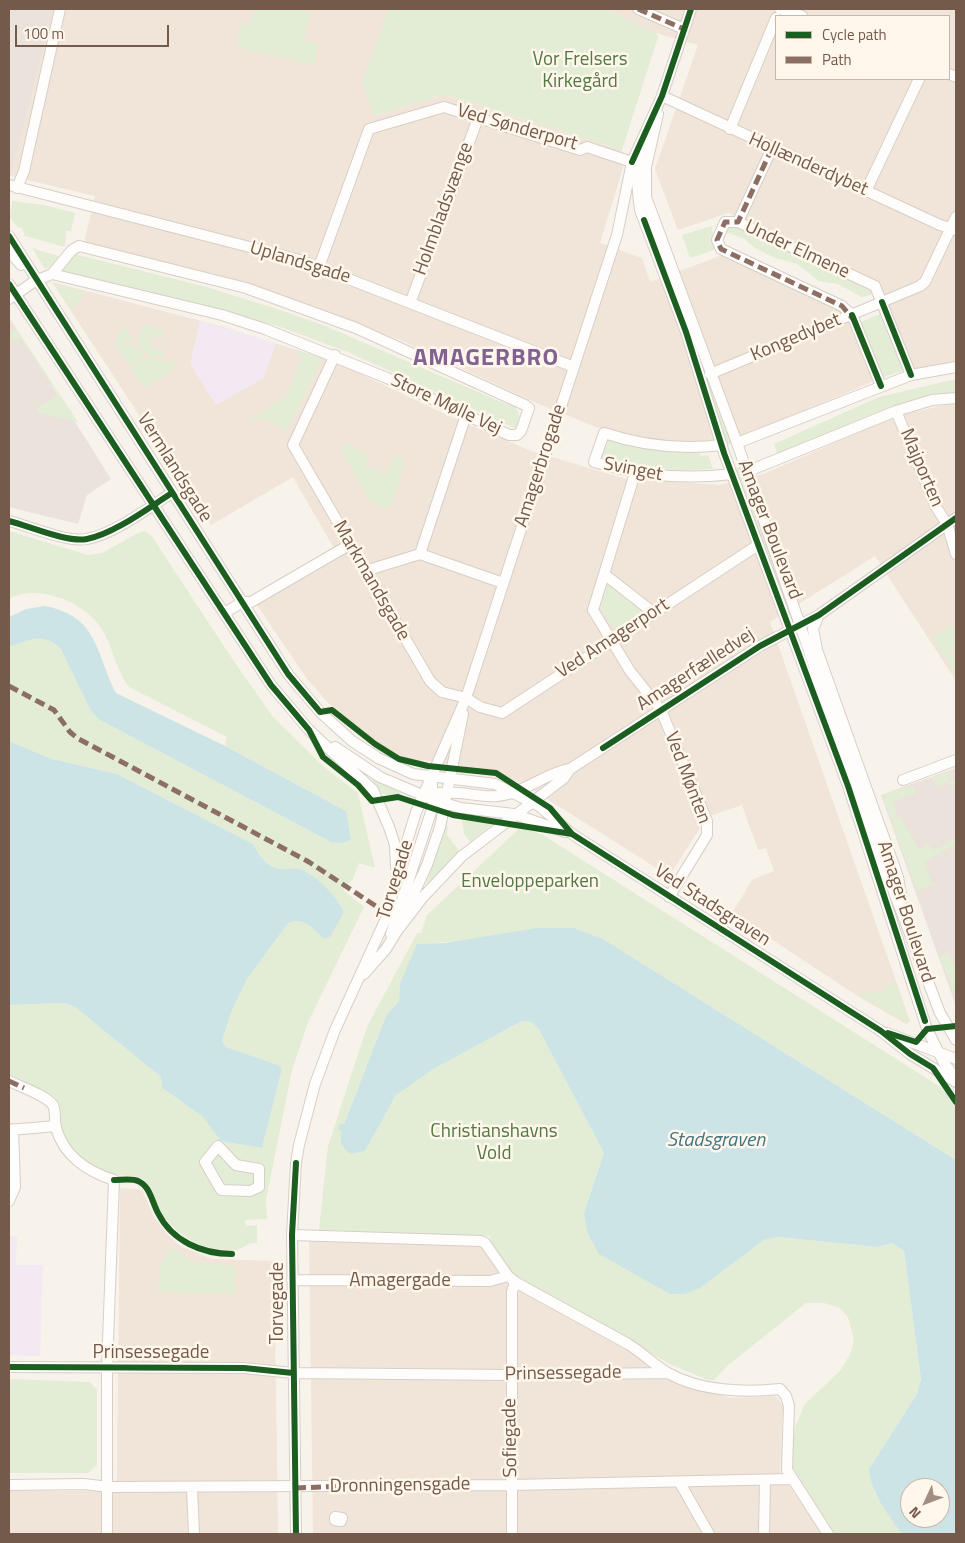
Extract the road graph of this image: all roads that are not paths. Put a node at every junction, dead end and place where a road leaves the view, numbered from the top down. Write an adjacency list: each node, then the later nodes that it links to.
1 (60, 9): 15 (street)
2 (638, 9): 7 (street)
3 (691, 9): 7 (street, Amagerbrogade)
4 (780, 9): 5 (street)
5 (799, 15)
6 (775, 22): 11 (street)
7 (684, 29): 9 (street, Amagerbrogade)
8 (918, 80): 16 (street)
9 (662, 96): 11 (street, Hollænderdybet); 13 (street, Amagerbrogade); 14 (street, Amagerbrogade); 17 (street)
10 (478, 118): 13 (street, Ved Sønderport); 24 (street, Ved Sønderport); 29 (street, Holmbladsvænge)
11 (730, 129): 12 (street, Hollænderdybet)
12 (772, 148): 16 (street, Hollænderdybet); 19 (street)
13 (632, 162): 21 (street, Amagerbrogade)
14 (646, 171): 17 (street, Amagerbrogade); 35 (street, Amager Boulevard)
15 (12, 187): 24 (street, Uplandsgade)
16 (866, 191): 20 (street, Hollænderdybet)
17 (637, 192): 21 (street, Amagerbrogade); 42 (street, Amager Boulevard)
18 (956, 217): 20 (street, Kongedybet)
19 (738, 222): 30 (street, Under Elmene); 31 (street, Under Elmene)
20 (954, 230): 30 (street, Kongedybet)
21 (617, 235): 33 (street, Amagerbrogade)
22 (9, 236): 26 (street, Vermlandsgade)
23 (9, 251): 26 (street)
24 (319, 267): 29 (street, Uplandsgade)
25 (52, 274): 26 (street, Store Mølle Vej); 32 (street, Store Mølle Vej); 40 (street, Store Mølle Vej)
26 (35, 281): 28 (street, Store Mølle Vej); 46 (street, Vermlandsgade)
27 (9, 284): 28 (street, Vermlandsgade)
28 (12, 297): 47 (street, Vermlandsgade)
29 (410, 301): 33 (street, Uplandsgade)
30 (882, 302): 31 (street, Kongedybet); 36 (street, Under Elmene)
31 (852, 315): 35 (street, Kongedybet); 37 (street)
32 (335, 355): 40 (street, Store Mølle Vej); 50 (street, Markmandsgade)
33 (574, 367): 56 (street, Amagerbrogade)
34 (956, 367): 36 (street)
35 (710, 374): 41 (street, Amager Boulevard)
36 (911, 375): 37 (street)
37 (881, 386): 41 (street)
38 (956, 398): 39 (street)
39 (896, 410): 43 (street); 49 (street, Majporten)
40 (466, 415): 52 (street)
41 (737, 443): 43 (street, Amager Boulevard)
42 (722, 445): 44 (street, Svinget); 45 (street, Amager Boulevard)
43 (746, 472): 61 (street, Amager Boulevard)
44 (635, 473): 45 (street, Svinget); 55 (street)
45 (732, 474): 51 (street, Amager Boulevard)
46 (172, 493): 47 (street); 57 (street, Vermlandsgade)
47 (152, 505): 48 (street); 58 (street, Vermlandsgade)
48 (9, 521)
49 (952, 521): 53 (street, Majporten); 60 (street, Amagerfælledvej)
50 (349, 545): 54 (street, Markmandsgade); 57 (street)
51 (758, 545): 59 (street, Ved Amagerport); 61 (street, Amager Boulevard)
52 (420, 554): 54 (street); 56 (street)
53 (956, 554)
54 (365, 572): 63 (street, Markmandsgade)
55 (604, 574): 59 (street); 62 (street)
56 (503, 583): 63 (street, Amagerbrogade)
57 (242, 602): 58 (street); 70 (street, Vermlandsgade)
58 (225, 613): 65 (street, Vermlandsgade)
59 (654, 613): 62 (street, Ved Amagerport)
60 (819, 615): 61 (street, Amagerfælledvej); 79 (street)
61 (796, 628): 64 (street, Amagerfælledvej); 79 (street, Amager Boulevard); 85 (street, Amager Boulevard)
62 (612, 639): 63 (street, Ved Amagerport); 64 (street)
63 (466, 698): 68 (street, Amagerbrogade); 70 (street, Amagerbrogade)
64 (661, 710): 67 (street, Amagerfælledvej); 78 (street, Ved Mønten)
65 (310, 730): 70 (street, Vermlandsgade); 77 (street, Vermlandsgade)
66 (956, 760): 69 (street)
67 (570, 769): 72 (street, Amagerfælledvej); 73 (street, Amagerfælledvej)
68 (448, 780): 70 (street); 71 (street, Torvegade); 72 (street, Ved Stadsgraven)
69 (903, 780)
70 (428, 791): 71 (street, Amagerfælledvej); 74 (street); 77 (street, Torvegade); 81 (street)
71 (446, 792): 72 (street, Amagerfælledvej); 74 (street, Torvegade)
72 (515, 793): 73 (street, Ved Stadsgraven)
73 (531, 802): 75 (street, Amagerfælledvej); 76 (street, Ved Stadsgraven)
74 (444, 803): 75 (street); 80 (street, Torvegade)
75 (514, 814): 76 (street); 80 (street, Amagerfælledvej)
76 (572, 834): 78 (street, Ved Stadsgraven)
77 (397, 874): 82 (street, Torvegade)
78 (669, 897): 83 (street, Ved Stadsgraven)
79 (905, 920): 84 (street, Amager Boulevard)
80 (397, 931): 81 (street, Amagerfælledvej)
81 (386, 949): 82 (street, Torvegade)
82 (358, 981): 93 (street, Torvegade)
83 (881, 1030): 85 (street, Ved Stadsgraven); 88 (street, Ved Stadsgraven)
84 (956, 1040)
85 (938, 1050): 86 (street, Ved Stadsgraven); 88 (street, Amager Boulevard)
86 (956, 1059)
87 (9, 1081): 89 (street)
88 (956, 1081)
89 (56, 1126): 90 (street); 97 (street)
90 (11, 1129): 92 (street)
91 (236, 1165): 91 (street)
92 (9, 1200)
93 (292, 1235): 94 (street); 95 (street, Torvegade)
94 (511, 1279): 95 (street, Amagergade); 99 (street); 100 (street, Sofiegade)
95 (292, 1280): 98 (street, Torvegade)
96 (9, 1367): 97 (street, Prinsessegade)
97 (107, 1368): 98 (street, Prinsessegade); 106 (street)
98 (293, 1373): 100 (street, Prinsessegade); 108 (street, Torvegade)
99 (668, 1373): 100 (street, Prinsessegade); 101 (street)
100 (510, 1375): 105 (street, Sofiegade)
101 (791, 1479): 102 (street, Dronningensgade); 115 (street)
102 (765, 1480): 103 (street, Dronningensgade); 114 (street)
103 (680, 1483): 105 (street, Dronningensgade); 113 (street)
104 (9, 1485): 106 (street, Dronningensgade)
105 (512, 1485): 108 (street, Dronningensgade); 112 (street, Sofiegade)
106 (109, 1487): 107 (street, Dronningensgade); 109 (street)
107 (192, 1488): 108 (street, Dronningensgade); 110 (street)
108 (296, 1488): 111 (street, Torvegade)
109 (107, 1534)
110 (194, 1534)
111 (296, 1534)
112 (512, 1534)
113 (709, 1534)
114 (764, 1534)
115 (828, 1534)

